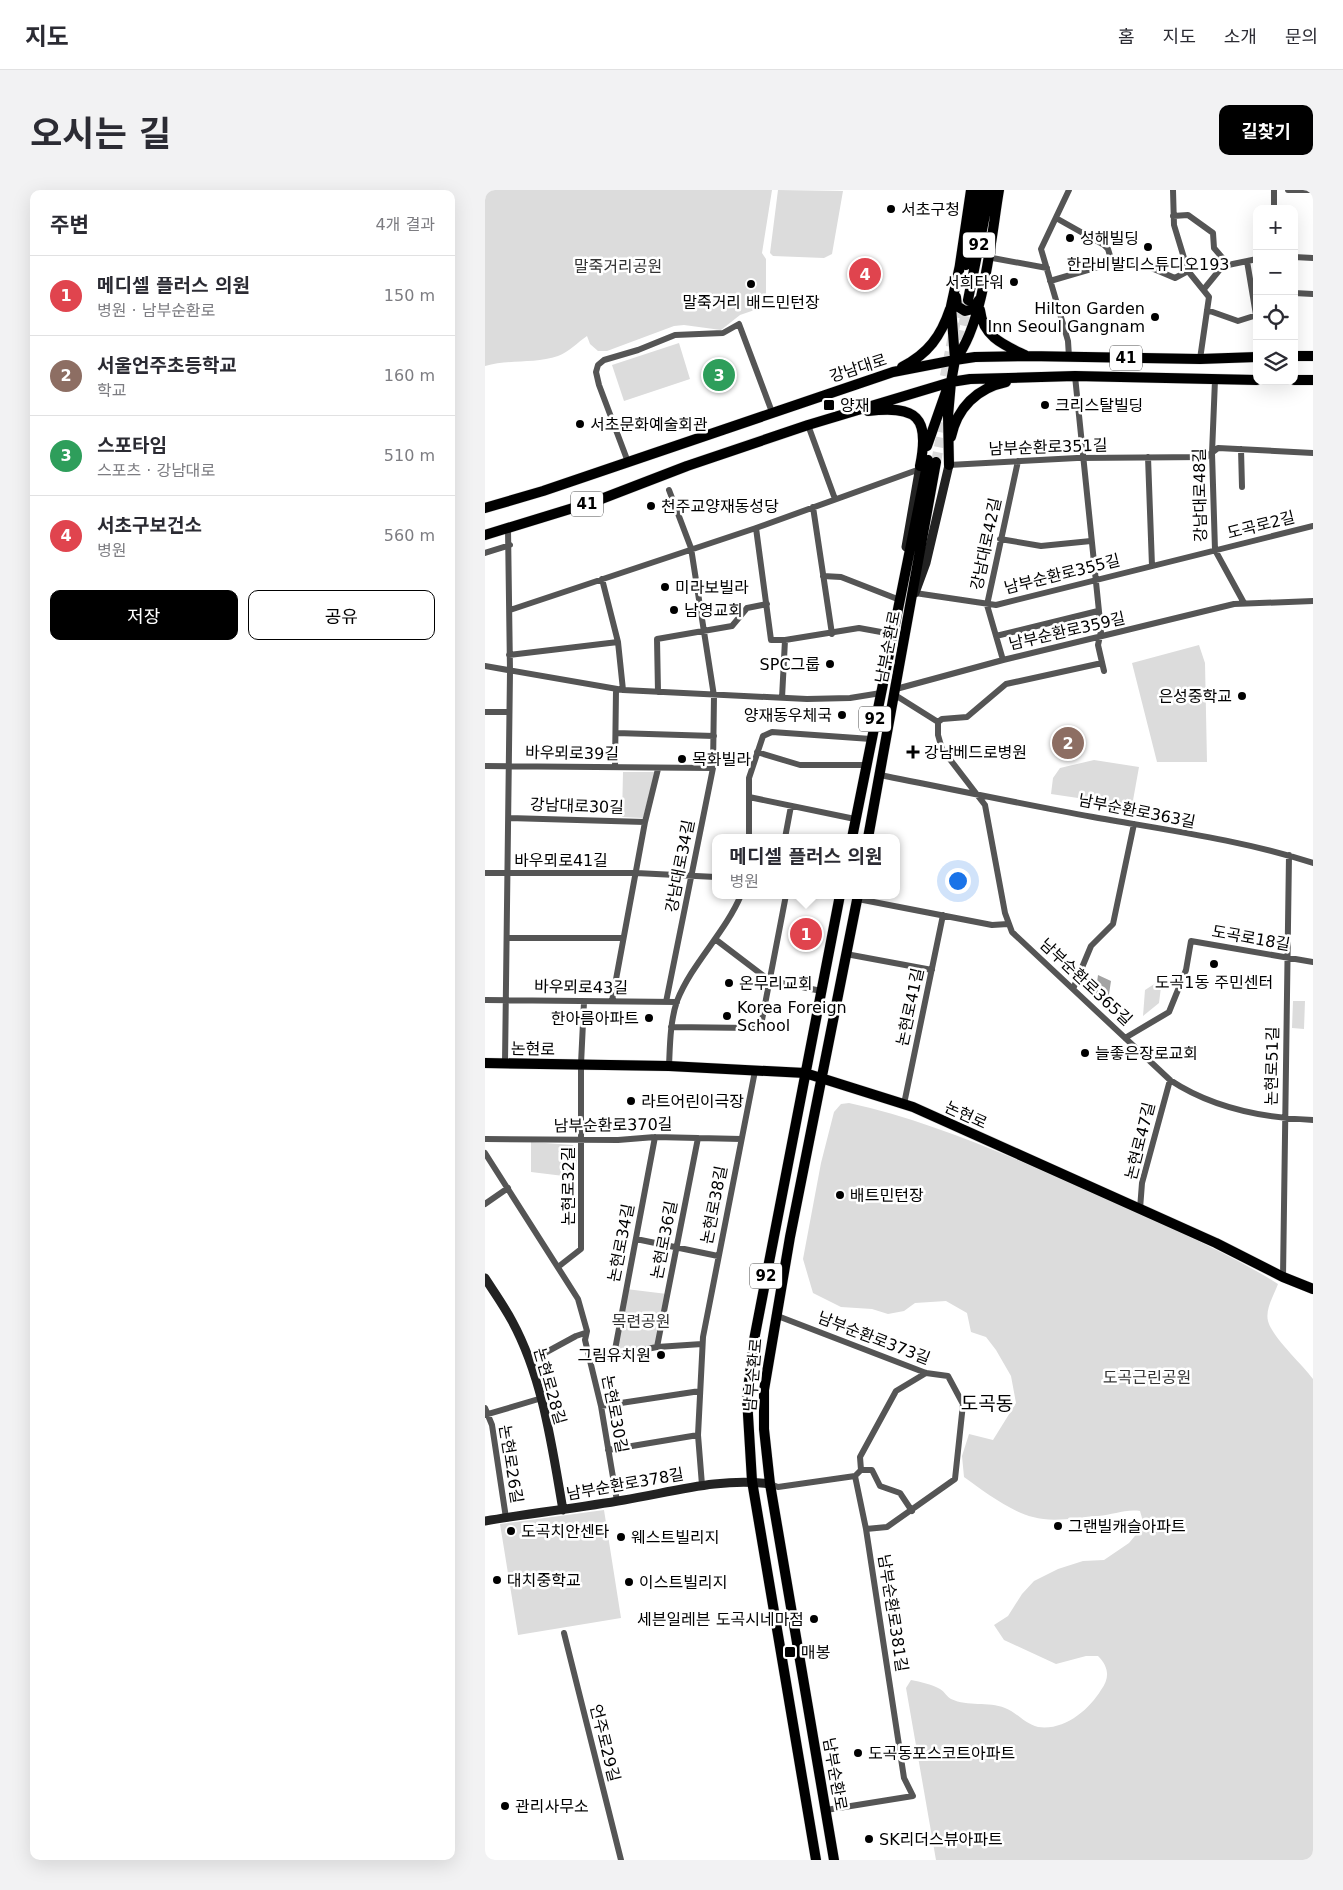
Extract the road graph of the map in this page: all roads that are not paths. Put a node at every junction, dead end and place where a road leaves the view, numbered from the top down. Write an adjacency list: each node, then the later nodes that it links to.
1 (971, 190): 20 (main road)
2 (980, 190): 29 (main road, 92)
3 (990, 190): 29 (main road, 92)
4 (999, 190): 13 (main road)
5 (1069, 190): 12 (street)
6 (1173, 190): 11 (street)
7 (1274, 190): 10 (street)
8 (1288, 190): 9 (street)
9 (1313, 190)
10 (1274, 205)
11 (1173, 216): 19 (street); 22 (street)
12 (1056, 218): 16 (street); 21 (street)
13 (987, 257): 21 (street); 28 (main road)
14 (1298, 257): 15 (street)
15 (1313, 258)
16 (1111, 259): 22 (street); 23 (street)
17 (1253, 260): 18 (street)
18 (1247, 261): 19 (street); 27 (street)
19 (1225, 262): 24 (street)
20 (960, 264): 28 (main road); 29 (main road)
21 (1047, 268): 23 (street)
22 (1188, 271): 24 (street)
23 (1050, 280): 35 (street)
24 (1204, 289): 30 (street)
25 (1298, 293): 26 (street)
26 (1313, 294)
27 (1253, 297)
28 (980, 299): 32 (main road); 38 (main road)
29 (960, 302): 38 (main road); 39 (main road)
30 (1207, 310): 31 (street); 37 (street)
31 (1253, 316)
32 (1027, 356): 35 (main road, 강남대로 / 41); 38 (main road, 강남대로 / 41)
33 (1298, 356): 34 (main road)
34 (1313, 356)
35 (1069, 357): 37 (main road, 강남대로 / 41)
36 (1253, 357): 37 (main road, 강남대로 / 41)
37 (1200, 359)
38 (955, 360): 39 (main road, 강남대로 / 41); 46 (main road)
39 (893, 372): 47 (main road, 강남대로 / 41)
40 (1075, 376): 41 (main road, 41); 42 (main road, 41); 54 (street)
41 (1027, 377): 46 (main road, 41); 58 (main road)
42 (1215, 380): 43 (main road, 41); 52 (street, 강남대로48길)
43 (1253, 380)
44 (1298, 380): 45 (main road)
45 (1313, 380)
46 (951, 382): 48 (main road, 41); 57 (main road); 58 (main road)
47 (772, 412): 56 (main road, 강남대로 / 41); 56 (street)
48 (844, 413): 49 (main road, 41); 57 (main road)
49 (808, 425): 61 (street); 66 (main road, 41)
50 (1241, 449): 51 (street, 남부순환로351길); 52 (street, 남부순환로351길); 59 (street)
51 (1313, 452)
52 (1212, 453): 53 (street, 남부순환로351길); 72 (street, 강남대로48길)
53 (1148, 457): 54 (street, 남부순환로351길); 74 (street)
54 (1084, 460): 55 (street, 남부순환로351길); 69 (street)
55 (1018, 461): 58 (street, 남부순환로351길); 68 (street, 강남대로42길)
56 (628, 462): 63 (main road, 강남대로 / 41)
57 (926, 464): 58 (main road); 61 (street); 79 (main road, 남부순환로 / 92); 84 (main road, 남부순환로 / 92)
58 (949, 465): 78 (street)
59 (1242, 487)
60 (669, 490): 71 (street, 강남대로34길)
61 (835, 500): 62 (street)
62 (813, 507): 65 (street); 75 (street)
63 (485, 508)
64 (1313, 526): 72 (street, 도곡로2길)
65 (756, 528): 71 (street); 82 (street)
66 (508, 529): 67 (main road, 41); 70 (street, 강남대로30길)
67 (485, 535)
68 (1000, 538): 69 (street); 83 (street, 강남대로42길)
69 (1091, 541): 77 (street)
70 (510, 545): 73 (street); 85 (street, 강남대로30길)
71 (691, 548): 76 (street); 87 (street, 강남대로34길)
72 (1215, 550): 74 (street, 남부순환로355길); 81 (street, 강남대로48길)
73 (485, 553)
74 (1152, 566): 77 (street, 남부순환로355길)
75 (823, 576): 79 (street, 남부순환로); 88 (street)
76 (602, 579): 85 (street); 93 (street)
77 (1095, 580): 83 (street, 남부순환로355길); 86 (street)
78 (915, 593): 83 (street, 남부순환로355길); 84 (street)
79 (900, 600): 89 (main road, 남부순환로 / 92)
80 (1313, 601): 81 (street, 남부순환로359길)
81 (1244, 603): 91 (street, 남부순환로359길)
82 (767, 604): 87 (street); 92 (street)
83 (987, 605): 90 (street, 강남대로42길)
84 (911, 608): 102 (main road, 남부순환로 / 92)
85 (510, 610): 94 (street, 강남대로30길)
86 (1099, 611): 90 (street); 91 (street)
87 (704, 631): 101 (street); 104 (street, 강남대로34길)
88 (832, 634): 89 (street); 92 (street)
89 (892, 634): 103 (main road, 남부순환로 / 92)
90 (996, 636): 95 (street, 강남대로42길)
91 (1100, 638): 95 (street, 남부순환로359길); 96 (street)
92 (785, 640): 105 (street)
93 (617, 642): 94 (street); 100 (street)
94 (509, 655): 99 (street, 강남대로30길)
95 (1003, 660): 102 (street, 남부순환로359길)
96 (1102, 663): 98 (street); 108 (street)
97 (485, 666): 99 (street)
98 (1104, 671)
99 (510, 672): 100 (street); 107 (street, 강남대로30길)
100 (619, 690): 101 (street); 109 (street)
101 (658, 692): 104 (street)
102 (896, 692): 108 (street); 119 (main road, 남부순환로 / 92)
103 (881, 693): 105 (street); 111 (main road, 남부순환로 / 92)
104 (714, 696): 105 (street); 110 (street, 강남대로34길)
105 (782, 698)
106 (485, 712): 107 (street)
107 (508, 712): 115 (street, 강남대로30길)
108 (938, 722): 120 (street)
109 (616, 733): 110 (street); 116 (street)
110 (714, 736): 117 (street, 강남대로34길)
111 (871, 738): 112 (street); 113 (main road, 남부순환로 / 92)
112 (757, 752): 113 (street); 121 (street)
113 (867, 765): 124 (main road, 남부순환로 / 92)
114 (485, 766): 115 (street, 바우뫼로39길)
115 (508, 766): 116 (street, 바우뫼로39길); 123 (street, 강남대로30길)
116 (615, 767): 118 (street, 바우뫼로39길)
117 (713, 768): 118 (street, 바우뫼로39길); 136 (street, 강남대로34길)
118 (658, 769): 125 (street)
119 (880, 775): 120 (street, 남부순환로363길); 130 (main road, 남부순환로 / 92)
120 (980, 796): 126 (street, 남부순환로363길); 144 (street)
121 (749, 797): 122 (street); 127 (street)
122 (791, 806): 124 (street); 128 (street)
123 (509, 818): 125 (street, 강남대로30길); 134 (street, 강남대로30길)
124 (855, 819): 129 (main road, 남부순환로 / 92)
125 (645, 822): 135 (street)
126 (1134, 824): 131 (street, 남부순환로363길); 153 (street)
127 (749, 834)
128 (786, 834)
129 (853, 834)
130 (870, 834)
131 (1289, 855): 132 (street, 남부순환로363길); 149 (street, 논현로51길)
132 (1313, 863)
133 (485, 873): 134 (street, 바우뫼로41길)
134 (509, 873): 135 (street, 바우뫼로41길); 145 (street, 강남대로30길)
135 (636, 873): 136 (street, 바우뫼로41길); 146 (street)
136 (694, 875): 137 (street, 바우뫼로41길); 159 (street, 강남대로34길)
137 (712, 877)
138 (739, 899): 147 (street)
139 (785, 899): 152 (street)
140 (839, 899): 154 (main road, 남부순환로 / 92)
141 (858, 899): 148 (main road, 남부순환로 / 92)
142 (867, 899): 143 (street)
143 (943, 915): 144 (street); 151 (street, 논현로41길)
144 (1008, 924): 153 (street, 남부순환로365길)
145 (507, 938): 146 (street); 156 (street, 강남대로30길)
146 (622, 938): 157 (street)
147 (715, 939): 152 (street); 160 (street)
148 (846, 954): 151 (street); 169 (main road, 남부순환로 / 92)
149 (1287, 958): 150 (street, 도곡로18길); 162 (street, 도곡로18길); 172 (street, 논현로51길)
150 (1313, 962)
151 (932, 970): 171 (street, 논현로41길)
152 (769, 980): 154 (street); 161 (street)
153 (1073, 989): 162 (street, 남부순환로365길)
154 (821, 991): 168 (main road, 남부순환로 / 92)
155 (485, 1000): 156 (street, 바우뫼로43길)
156 (506, 1000): 158 (street, 바우뫼로43길); 164 (street, 강남대로30길)
157 (612, 1001): 158 (street, 바우뫼로43길); 159 (street, 바우뫼로43길)
158 (584, 1002): 165 (street)
159 (666, 1002): 160 (street, 바우뫼로43길)
160 (677, 1002): 161 (street)
161 (671, 1027): 166 (street)
162 (1125, 1038): 170 (street, 남부순환로365길)
163 (485, 1063): 164 (main road, 논현로)
164 (505, 1063): 165 (main road, 논현로)
165 (581, 1064): 166 (main road, 논현로); 178 (street, 논현로32길)
166 (669, 1066): 167 (main road, 논현로)
167 (755, 1071): 168 (main road, 논현로); 177 (street, 논현로38길)
168 (805, 1073): 169 (main road, 논현로); 203 (main road, 남부순환로 / 92)
169 (823, 1079): 171 (main road, 논현로); 190 (main road, 남부순환로 / 92)
170 (1170, 1080): 172 (street, 남부순환로365길); 182 (street, 논현로47길)
171 (904, 1104): 182 (main road, 논현로)
172 (1285, 1119): 173 (street, 남부순환로365길); 188 (street, 논현로51길)
173 (1313, 1120)
174 (655, 1137): 175 (street, 남부순환로370길); 178 (street, 남부순환로370길); 183 (street, 논현로34길)
175 (698, 1138): 177 (street, 남부순환로370길); 184 (street, 논현로36길)
176 (485, 1139): 178 (street, 남부순환로370길)
177 (741, 1139): 185 (street, 논현로38길)
178 (582, 1140): 186 (street, 논현로32길)
179 (485, 1153): 180 (street, 논현로30길)
180 (508, 1188): 181 (street); 186 (street, 논현로30길)
181 (485, 1204)
182 (1140, 1210): 188 (main road, 논현로)
183 (636, 1239): 184 (street); 194 (street, 논현로34길)
184 (677, 1248): 185 (street); 193 (street, 논현로36길)
185 (718, 1256): 192 (street, 논현로38길)
186 (558, 1267): 191 (street, 논현로30길)
187 (485, 1278): 196 (street, 논현로28길)
188 (1283, 1278): 189 (main road, 논현로)
189 (1313, 1289)
190 (775, 1314): 197 (street, 남부순환로373길); 202 (main road, 남부순환로 / 92)
191 (585, 1333): 195 (street, 논현로30길); 196 (street)
192 (702, 1344): 193 (street); 198 (street, 논현로38길)
193 (657, 1347): 194 (street)
194 (614, 1355): 195 (street)
195 (590, 1360): 200 (street, 논현로30길)
196 (530, 1361): 199 (street, 논현로28길)
197 (926, 1374): 206 (street); 213 (street, 남부순환로373길)
198 (700, 1391): 200 (street); 204 (street, 논현로38길)
199 (542, 1398): 201 (street); 212 (street, 논현로28길)
200 (601, 1406): 205 (street, 논현로30길)
201 (486, 1412): 214 (street, 논현로26길)
202 (764, 1429): 203 (main road); 209 (main road, 남부순환로 / 92)
203 (748, 1430): 208 (main road, 남부순환로 / 92)
204 (698, 1435): 205 (street); 210 (street, 논현로38길)
205 (608, 1450): 211 (street, 논현로30길)
206 (861, 1470): 207 (street); 213 (street)
207 (855, 1476): 209 (street); 216 (street, 남부순환로381길)
208 (752, 1481): 209 (street, 남부순환로378길); 210 (street, 남부순환로378길); 220 (main road, 남부순환로 / 92)
209 (770, 1484): 218 (main road, 남부순환로 / 92)
210 (702, 1485): 211 (street, 남부순환로378길)
211 (617, 1501): 212 (street, 남부순환로378길)
212 (563, 1510): 214 (street, 남부순환로378길)
213 (912, 1511): 216 (street)
214 (506, 1518): 215 (street, 남부순환로378길)
215 (485, 1522)
216 (866, 1529): 218 (street, 남부순환로381길)
217 (564, 1633): 219 (street, 언주로29길)
218 (826, 1810): 221 (main road, 남부순환로 / 92)
219 (621, 1860)
220 (816, 1860)
221 (833, 1860)

